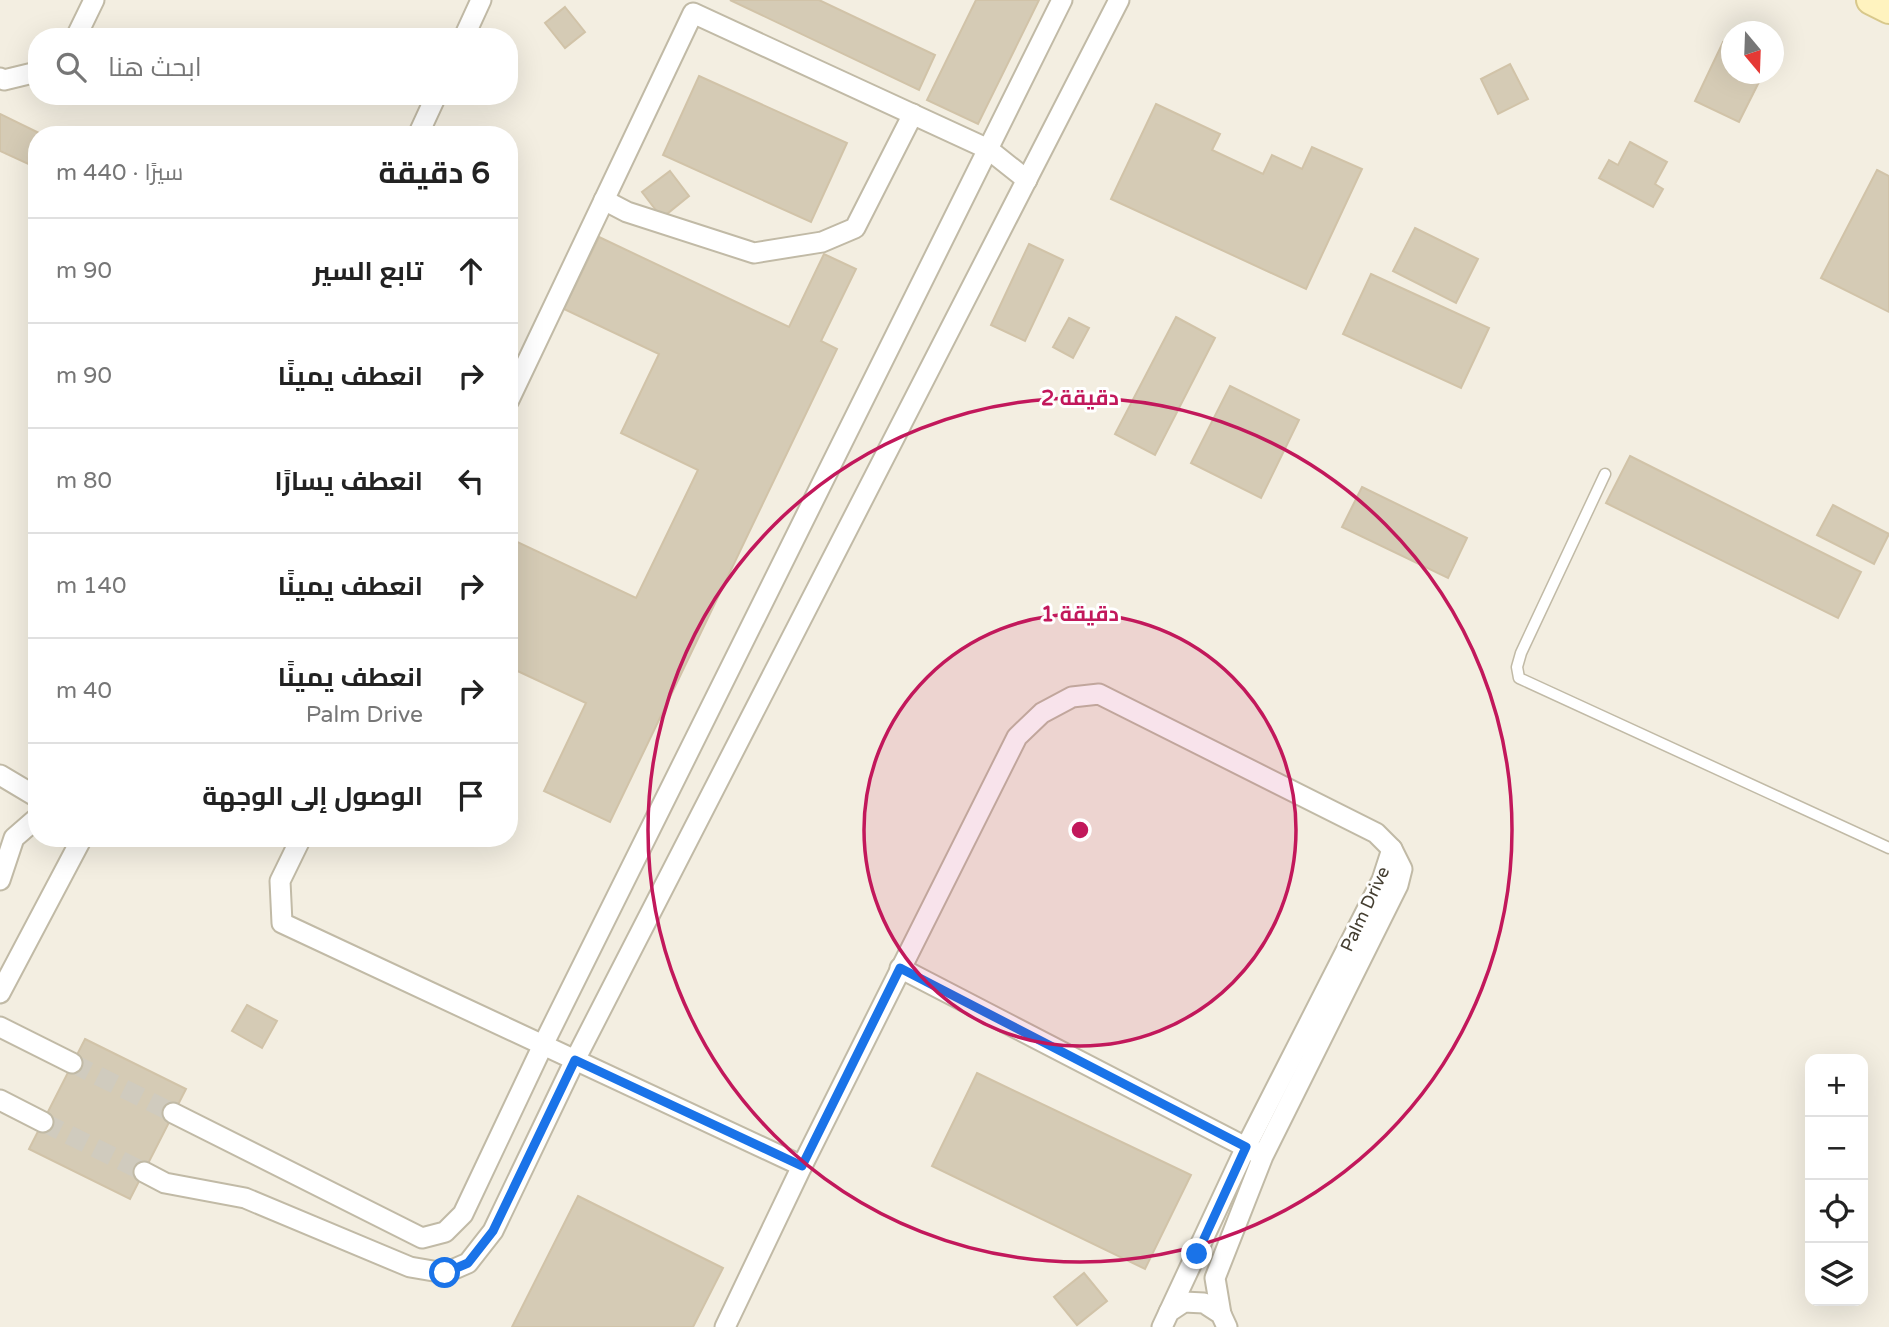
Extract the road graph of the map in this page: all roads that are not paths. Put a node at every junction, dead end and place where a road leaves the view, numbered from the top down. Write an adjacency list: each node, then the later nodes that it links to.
1 (94, 0): 7 (street)
2 (481, 0): 8 (street)
3 (1062, 0): 14 (street)
4 (1119, 0): 15 (street)
5 (1871, 0): 6 (main road)
6 (1889, 9)
7 (80, 28)
8 (468, 28)
9 (28, 74): 10 (street)
10 (0, 78)
11 (432, 105): 13 (street)
12 (913, 114): 14 (street); 16 (street); 16 (street)
13 (422, 126)
14 (988, 149): 15 (street); 31 (street)
15 (1027, 180): 32 (street)
16 (604, 200): 17 (street)
17 (518, 381)
18 (1605, 474): 25 (lane)
19 (0, 775): 20 (street)
20 (28, 792)
21 (28, 826): 26 (street)
22 (65, 847): 27 (street)
23 (77, 847): 27 (street)
24 (296, 847): 31 (street)
25 (1889, 848)
26 (0, 880)
27 (53, 893): 29 (street)
28 (900, 968): 37 (street); 37 (street, Palm Drive); 38 (street)
29 (0, 993)
30 (0, 1027): 33 (street)
31 (543, 1045): 32 (street); 35 (street)
32 (575, 1060): 38 (street); 39 (street)
33 (72, 1063)
34 (0, 1100): 36 (street)
35 (173, 1113)
36 (43, 1122)
37 (1254, 1151): 40 (street, Palm Drive); 41 (street, Palm Drive)
38 (802, 1166): 42 (street)
39 (144, 1172)
40 (1165, 1320): 41 (street, Palm Drive)
41 (1224, 1321)
42 (725, 1327)

